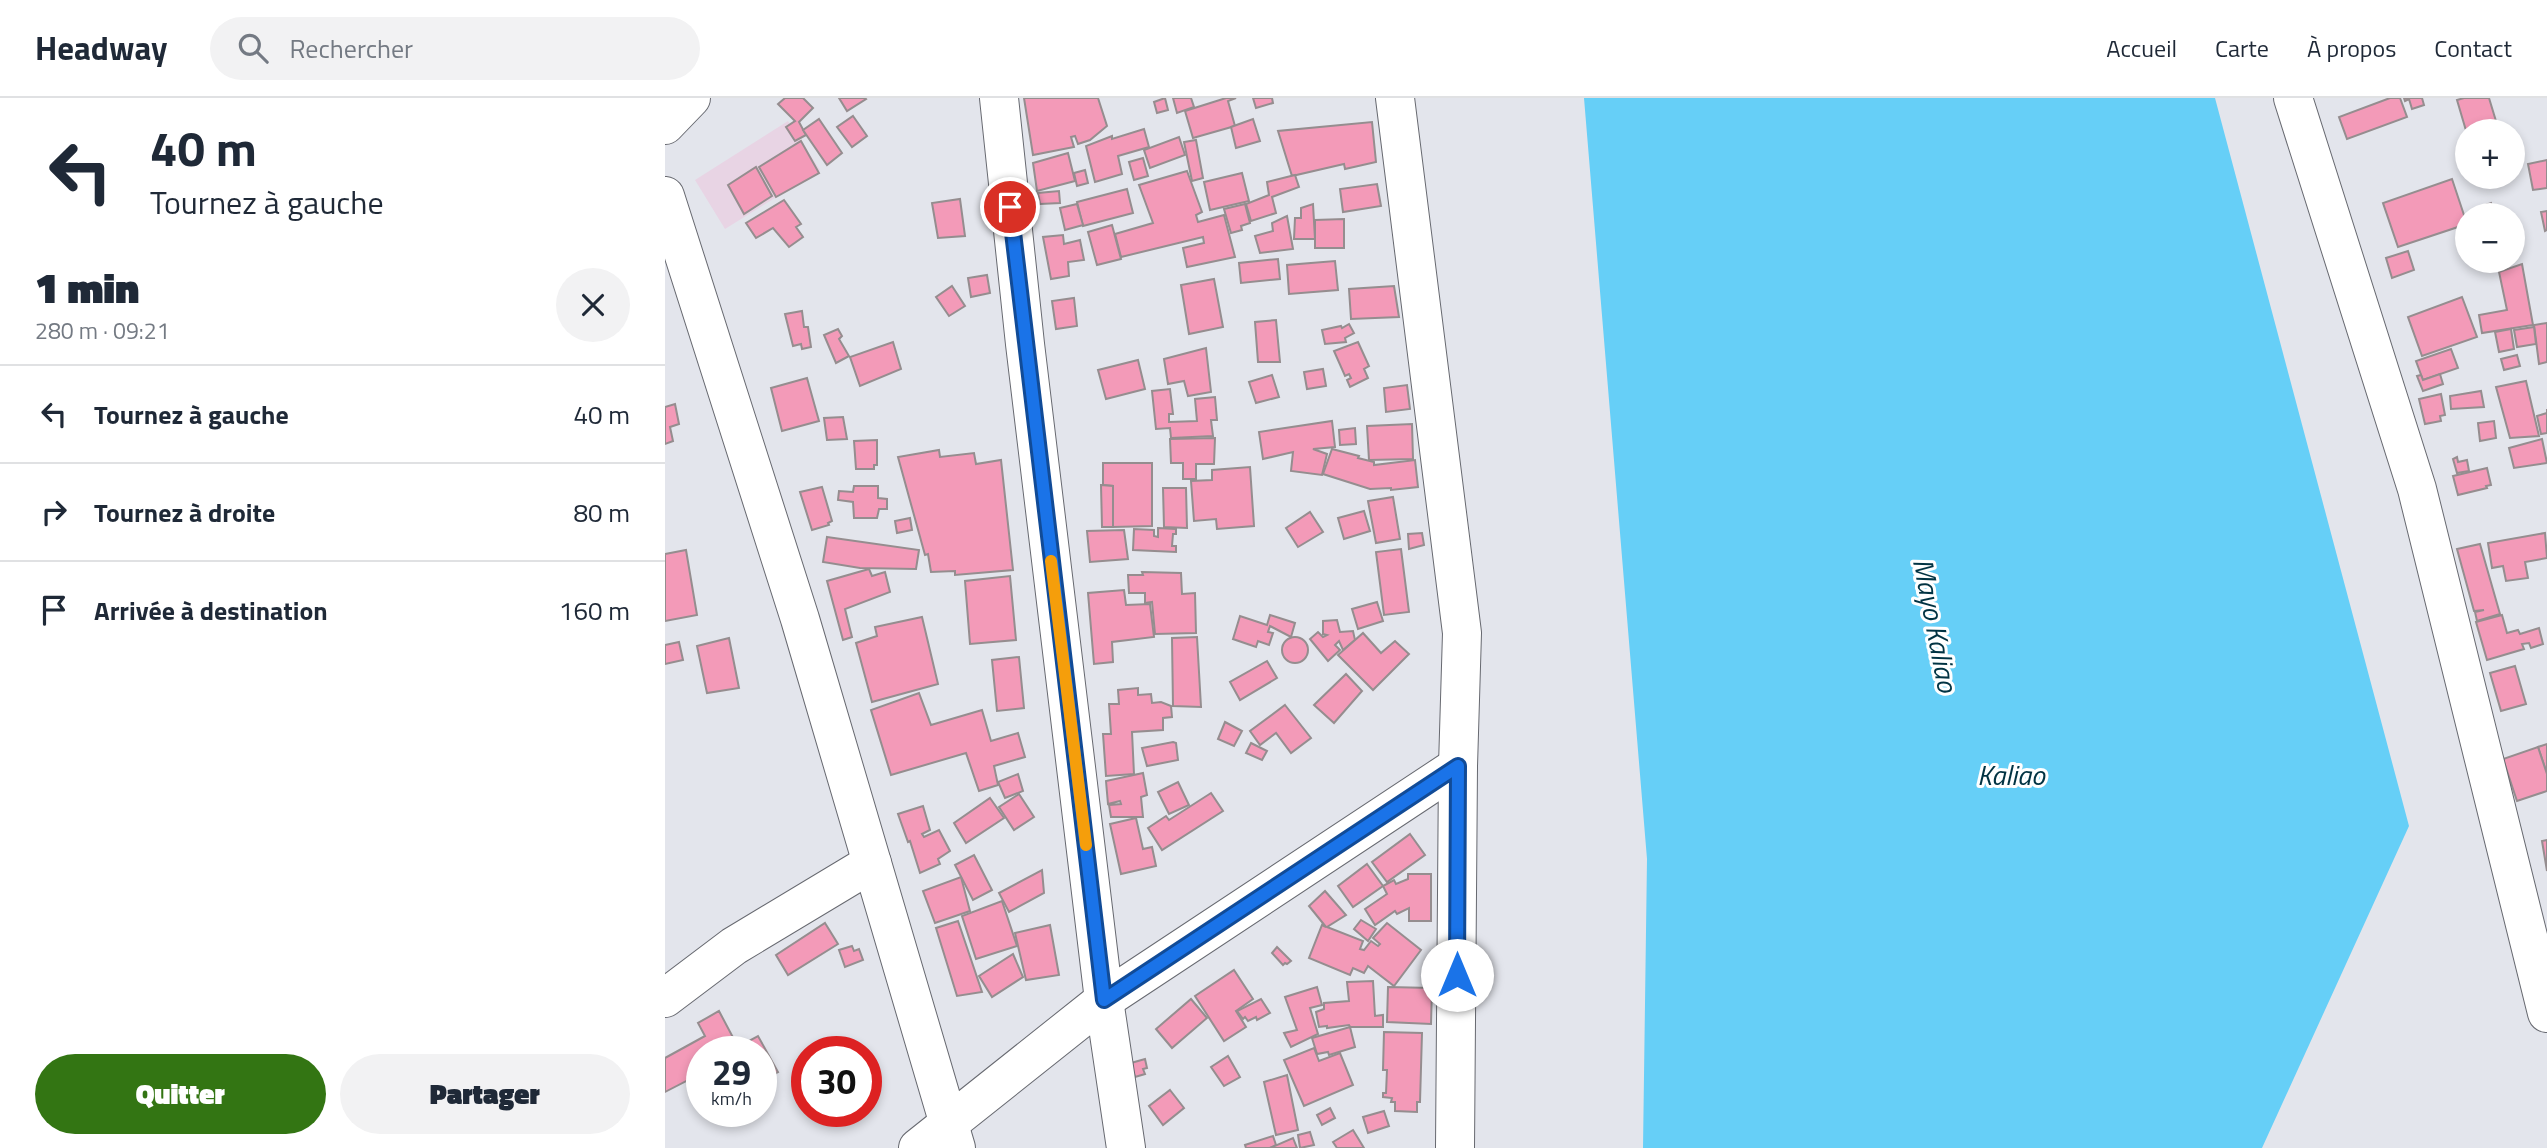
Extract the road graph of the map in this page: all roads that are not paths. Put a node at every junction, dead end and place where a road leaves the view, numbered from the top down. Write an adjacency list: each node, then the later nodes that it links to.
1 (691, 98): 5 (street)
2 (999, 98): 10 (street)
3 (1395, 98): 7 (street)
4 (2293, 98): 11 (street)
5 (665, 125)
6 (665, 195): 8 (street)
7 (1458, 766): 10 (street); 15 (street)
8 (872, 863): 9 (street); 12 (street)
9 (665, 998)
10 (1104, 1000): 12 (street); 14 (street)
11 (2547, 1013)
12 (952, 1136): 13 (street)
13 (918, 1148)
14 (1126, 1148)
15 (1455, 1148)

